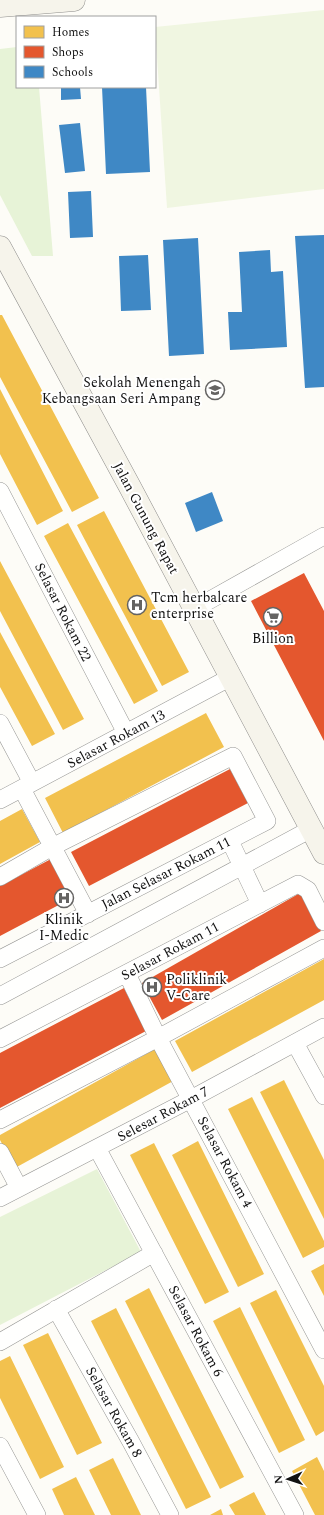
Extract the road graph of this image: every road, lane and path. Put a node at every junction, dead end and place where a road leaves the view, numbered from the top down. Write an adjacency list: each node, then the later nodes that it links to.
1 (74, 0): 2 (street)
2 (5, 10)
3 (0, 247): 4 (street, Jalan Gunung Rapat)
4 (5, 269): 7 (street, Jalan Gunung Rapat)
5 (0, 491): 10 (street, Selasar Rokam 22)
6 (324, 536): 7 (street)
7 (194, 609): 8 (street, Jalan Gunung Rapat)
8 (231, 677): 10 (street, Selasar Rokam 13); 13 (street, Jalan Gunung Rapat)
9 (0, 722): 11 (street)
10 (126, 733): 11 (street, Selasar Rokam 13)
11 (27, 786): 12 (street, Selasar Rokam 13); 15 (street)
12 (0, 800)
13 (311, 828): 16 (street, Jalan Gunung Rapat); 17 (street)
14 (230, 841): 15 (street, Jalan Selasar Rokam 11); 17 (street); 20 (street, Jalan Selasar Rokam 11)
15 (52, 847): 18 (street); 20 (street)
16 (324, 853)
17 (242, 866): 19 (street); 25 (street)
18 (0, 877)
19 (260, 904): 21 (street, Selasar Rokam 11); 24 (street, Selasar Rokam 11)
20 (88, 914): 23 (street, Jalan Selasar Rokam 11)
21 (324, 922)
22 (324, 948): 27 (street)
23 (0, 959)
24 (127, 974): 27 (street, Selasar Rokam 4); 28 (street, Selasar Rokam 11)
25 (0, 996)
26 (324, 1027): 29 (street, Selesar Rokam 7)
27 (158, 1038): 31 (street, Selasar Rokam 4); 32 (street)
28 (0, 1039)
29 (295, 1043): 30 (street); 31 (street, Selesar Rokam 7)
30 (324, 1096)
31 (191, 1099): 33 (street, Selesar Rokam 7); 40 (street, Selasar Rokam 4)
32 (0, 1120)
33 (97, 1148): 35 (street, Selesar Rokam 7); 37 (street, Selasar Rokam 6)
34 (0, 1152): 35 (street)
35 (19, 1188): 36 (street, Selesar Rokam 7)
36 (0, 1198)
37 (154, 1253): 38 (street); 44 (street, Selasar Rokam 6)
38 (56, 1309): 39 (street); 43 (street, Selasar Rokam 8)
39 (0, 1342)
40 (324, 1350)
41 (0, 1446): 42 (street)
42 (37, 1515)
43 (170, 1515)
44 (295, 1515)

